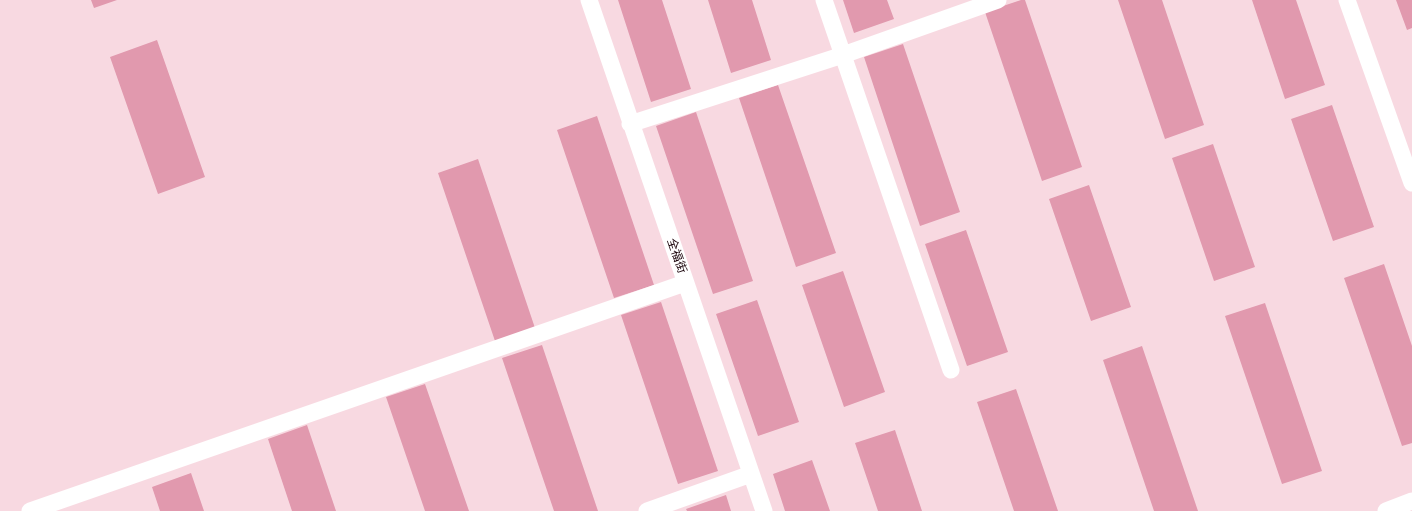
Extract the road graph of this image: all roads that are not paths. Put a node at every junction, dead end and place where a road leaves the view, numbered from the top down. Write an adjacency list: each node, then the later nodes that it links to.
1 (589, 0): 6 (street, 全福街)
2 (824, 0): 5 (street)
3 (998, 0): 5 (street)
4 (1347, 0): 7 (street)
5 (843, 55): 6 (street); 9 (street)
6 (630, 124): 8 (street, 全福街)
7 (1412, 183)
8 (685, 283): 10 (street, 全福街); 12 (street)
9 (951, 370)
10 (751, 474): 13 (street); 14 (street, 全福街)
11 (1412, 501): 15 (street)
12 (30, 511)
13 (647, 511)
14 (764, 511)
15 (1386, 511)

